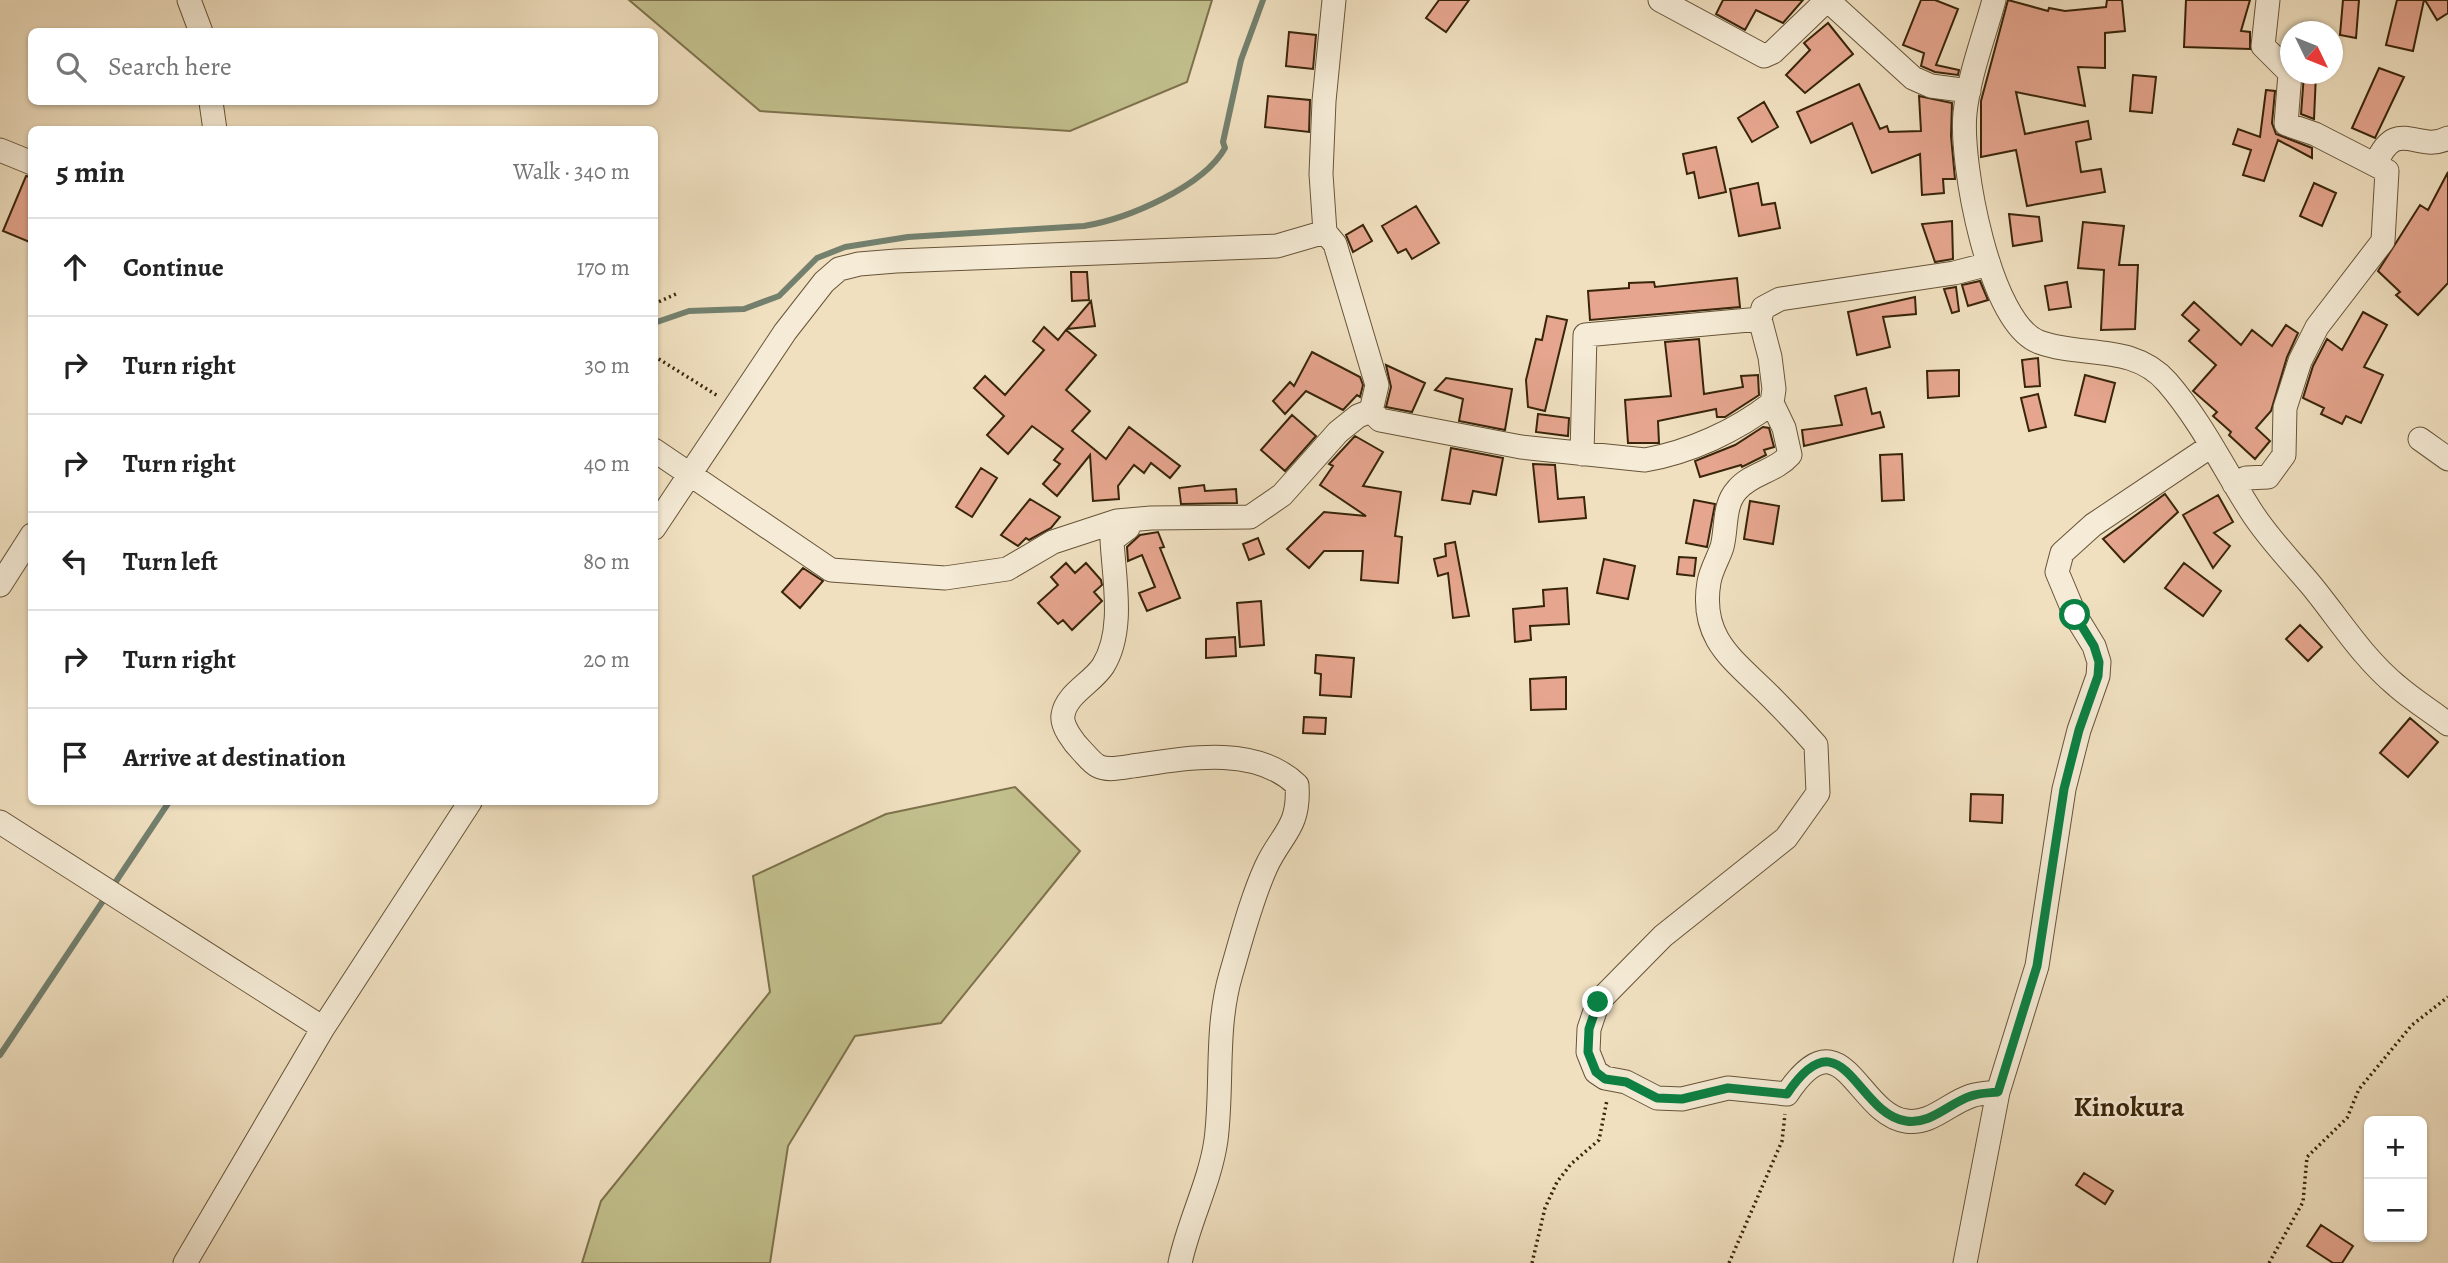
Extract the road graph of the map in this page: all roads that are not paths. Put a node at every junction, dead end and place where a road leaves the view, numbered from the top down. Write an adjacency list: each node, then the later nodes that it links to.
1 (189, 0): 6 (street)
2 (1334, 0): 14 (street)
3 (1660, 0): 7 (street)
4 (1994, 0): 7 (street)
5 (2268, 0): 13 (street)
6 (200, 28)
7 (1969, 91): 15 (street)
8 (211, 105): 9 (street)
9 (214, 126)
10 (2448, 138): 13 (street)
11 (0, 150): 12 (street)
12 (28, 161)
13 (2376, 164): 25 (street)
14 (1325, 232): 18 (street); 24 (street)
15 (1989, 264): 16 (street); 20 (street)
16 (1760, 319): 17 (street); 22 (street)
17 (1772, 403): 22 (street); 34 (street)
18 (1371, 411): 22 (street); 26 (street)
19 (2420, 439): 23 (street)
20 (2211, 446): 25 (street); 34 (street)
21 (658, 452): 24 (street)
22 (1582, 454)
23 (2448, 459)
24 (690, 472): 26 (street); 27 (street)
25 (2234, 484): 30 (street)
26 (1128, 520): 36 (street)
27 (658, 521)
28 (28, 541): 29 (street)
29 (0, 584)
30 (2448, 724)
31 (468, 805): 33 (street)
32 (0, 822): 33 (street)
33 (323, 1028): 35 (street)
34 (1998, 1092): 37 (street)
35 (185, 1263)
36 (1180, 1263)
37 (1965, 1263)

